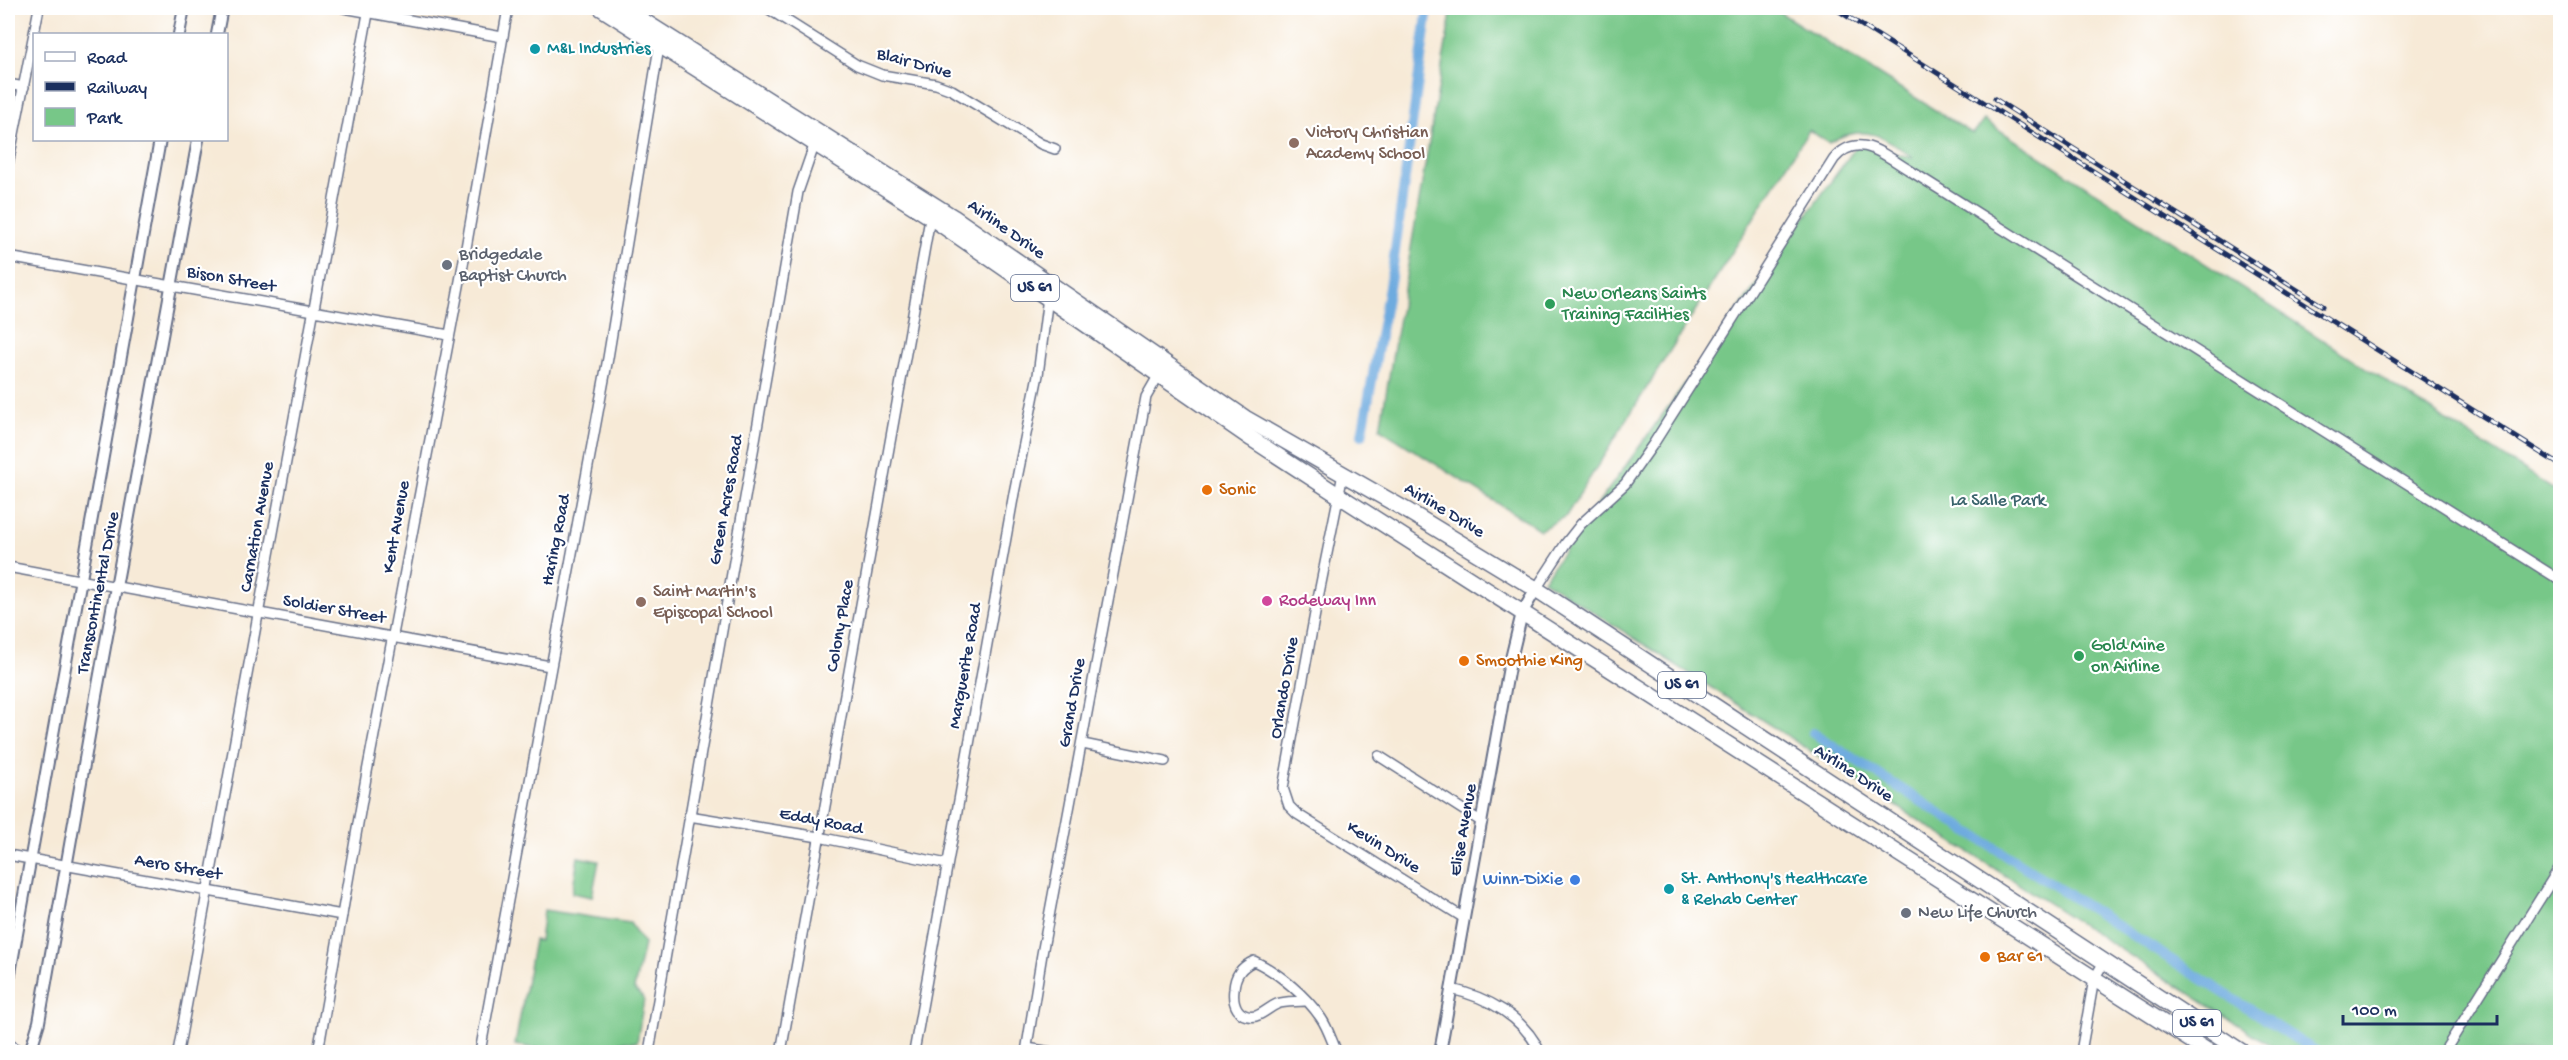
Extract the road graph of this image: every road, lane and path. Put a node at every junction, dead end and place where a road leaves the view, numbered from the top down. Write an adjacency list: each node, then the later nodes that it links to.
1 (39, 8): 10 (street)
2 (184, 8): 11 (street)
3 (222, 8): 12 (street)
4 (344, 8): 9 (street)
5 (508, 8): 13 (street, Kent Avenue)
6 (601, 8): 14 (highway, Airline Drive / US 61)
7 (624, 8): 14 (highway, Airline Drive / US 61)
8 (767, 8): 21 (street, Blair Drive)
9 (368, 10): 13 (street); 28 (street, Carnation Avenue)
10 (34, 33)
11 (179, 33)
12 (217, 33)
13 (502, 37): 29 (street, Kent Avenue)
14 (661, 39): 18 (highway, Airline Drive / US 61); 41 (street, Haring Road)
15 (33, 40): 17 (street)
16 (8, 84): 17 (street)
17 (24, 87): 22 (street)
18 (817, 138): 23 (highway, Airline Drive / US 61); 48 (street, Green Acres Road)
19 (160, 141): 25 (street, Transcontinental Drive)
20 (198, 141): 26 (street, Transcontinental Drive)
21 (1054, 149)
22 (8, 164)
23 (932, 211): 27 (highway, Airline Drive / US 61); 50 (street, Colony Place)
24 (8, 257): 25 (street, Bison Street)
25 (135, 280): 26 (street, Bison Street); 34 (street, Transcontinental Drive)
26 (172, 286): 28 (street, Bison Street); 36 (street, Transcontinental Drive)
27 (1050, 291): 30 (highway, Airline Drive / US 61); 53 (street, Marguerite Road)
28 (315, 311): 29 (street, Bison Street); 39 (street, Carnation Avenue)
29 (448, 335): 40 (street, Kent Avenue)
30 (1162, 369): 31 (highway, Airline Drive / US 61); 32 (highway, Airline Drive / US 61); 42 (street, Grand Drive)
31 (1343, 474): 32 (street, Orlando Drive); 37 (highway, Airline Drive / US 61)
32 (1338, 495): 38 (highway, Airline Drive / US 61); 47 (street, Orlando Drive)
33 (8, 567): 34 (street, Soldier Street)
34 (80, 580): 36 (street, Soldier Street); 52 (street, Transcontinental Drive)
35 (2560, 580): 37 (street)
36 (118, 587): 39 (street, Soldier Street); 54 (street, Transcontinental Drive)
37 (1536, 589): 38 (street, Elise Avenue); 43 (highway, Airline Drive / US 61)
38 (1522, 613): 46 (highway, Airline Drive / US 61); 49 (street, Elise Avenue)
39 (259, 614): 40 (street, Soldier Street); 56 (street, Carnation Avenue)
40 (393, 638): 41 (street, Soldier Street); 57 (street, Kent Avenue)
41 (550, 666): 70 (street, Haring Road)
42 (1083, 744): 45 (street); 65 (street, Grand Drive)
43 (1773, 745): 46 (highway); 59 (highway, Airline Drive / US 61)
44 (1379, 756): 49 (street)
45 (1165, 761)
46 (1759, 763): 60 (highway, Airline Drive / US 61)
47 (1288, 802): 58 (street, Kevin Drive)
48 (689, 816): 50 (street, Eddy Road); 71 (street, Green Acres Road)
49 (1482, 822): 58 (street, Elise Avenue)
50 (819, 837): 53 (street, Eddy Road); 72 (street, Colony Place)
51 (8, 855): 52 (street, Aero Street)
52 (31, 859): 54 (street, Aero Street); 61 (street, Transcontinental Drive)
53 (947, 864): 73 (street, Marguerite Road)
54 (66, 865): 56 (street, Aero Street); 67 (street, Transcontinental Drive)
55 (2560, 867): 81 (street)
56 (209, 890): 57 (street, Aero Street); 68 (street, Carnation Avenue)
57 (342, 915): 69 (street, Kent Avenue)
58 (1464, 918): 62 (street, Elise Avenue)
59 (2104, 963): 60 (street); 80 (highway, Airline Drive / US 61)
60 (2094, 979): 78 (street); 79 (highway, Airline Drive / US 61)
61 (8, 984)
62 (1451, 989): 76 (street, Elise Avenue); 77 (street)
63 (1304, 1001): 63 (street); 75 (street)
64 (8, 1045): 66 (main road)
65 (1027, 1050): 74 (street)
66 (19, 1053)
67 (30, 1053)
68 (178, 1053)
69 (318, 1053)
70 (480, 1053)
71 (649, 1053)
72 (781, 1053)
73 (914, 1053)
74 (1051, 1053)
75 (1337, 1053)
76 (1440, 1053)
77 (1540, 1053)
78 (2081, 1053)
79 (2210, 1053)
80 (2242, 1053)
81 (2444, 1053)

